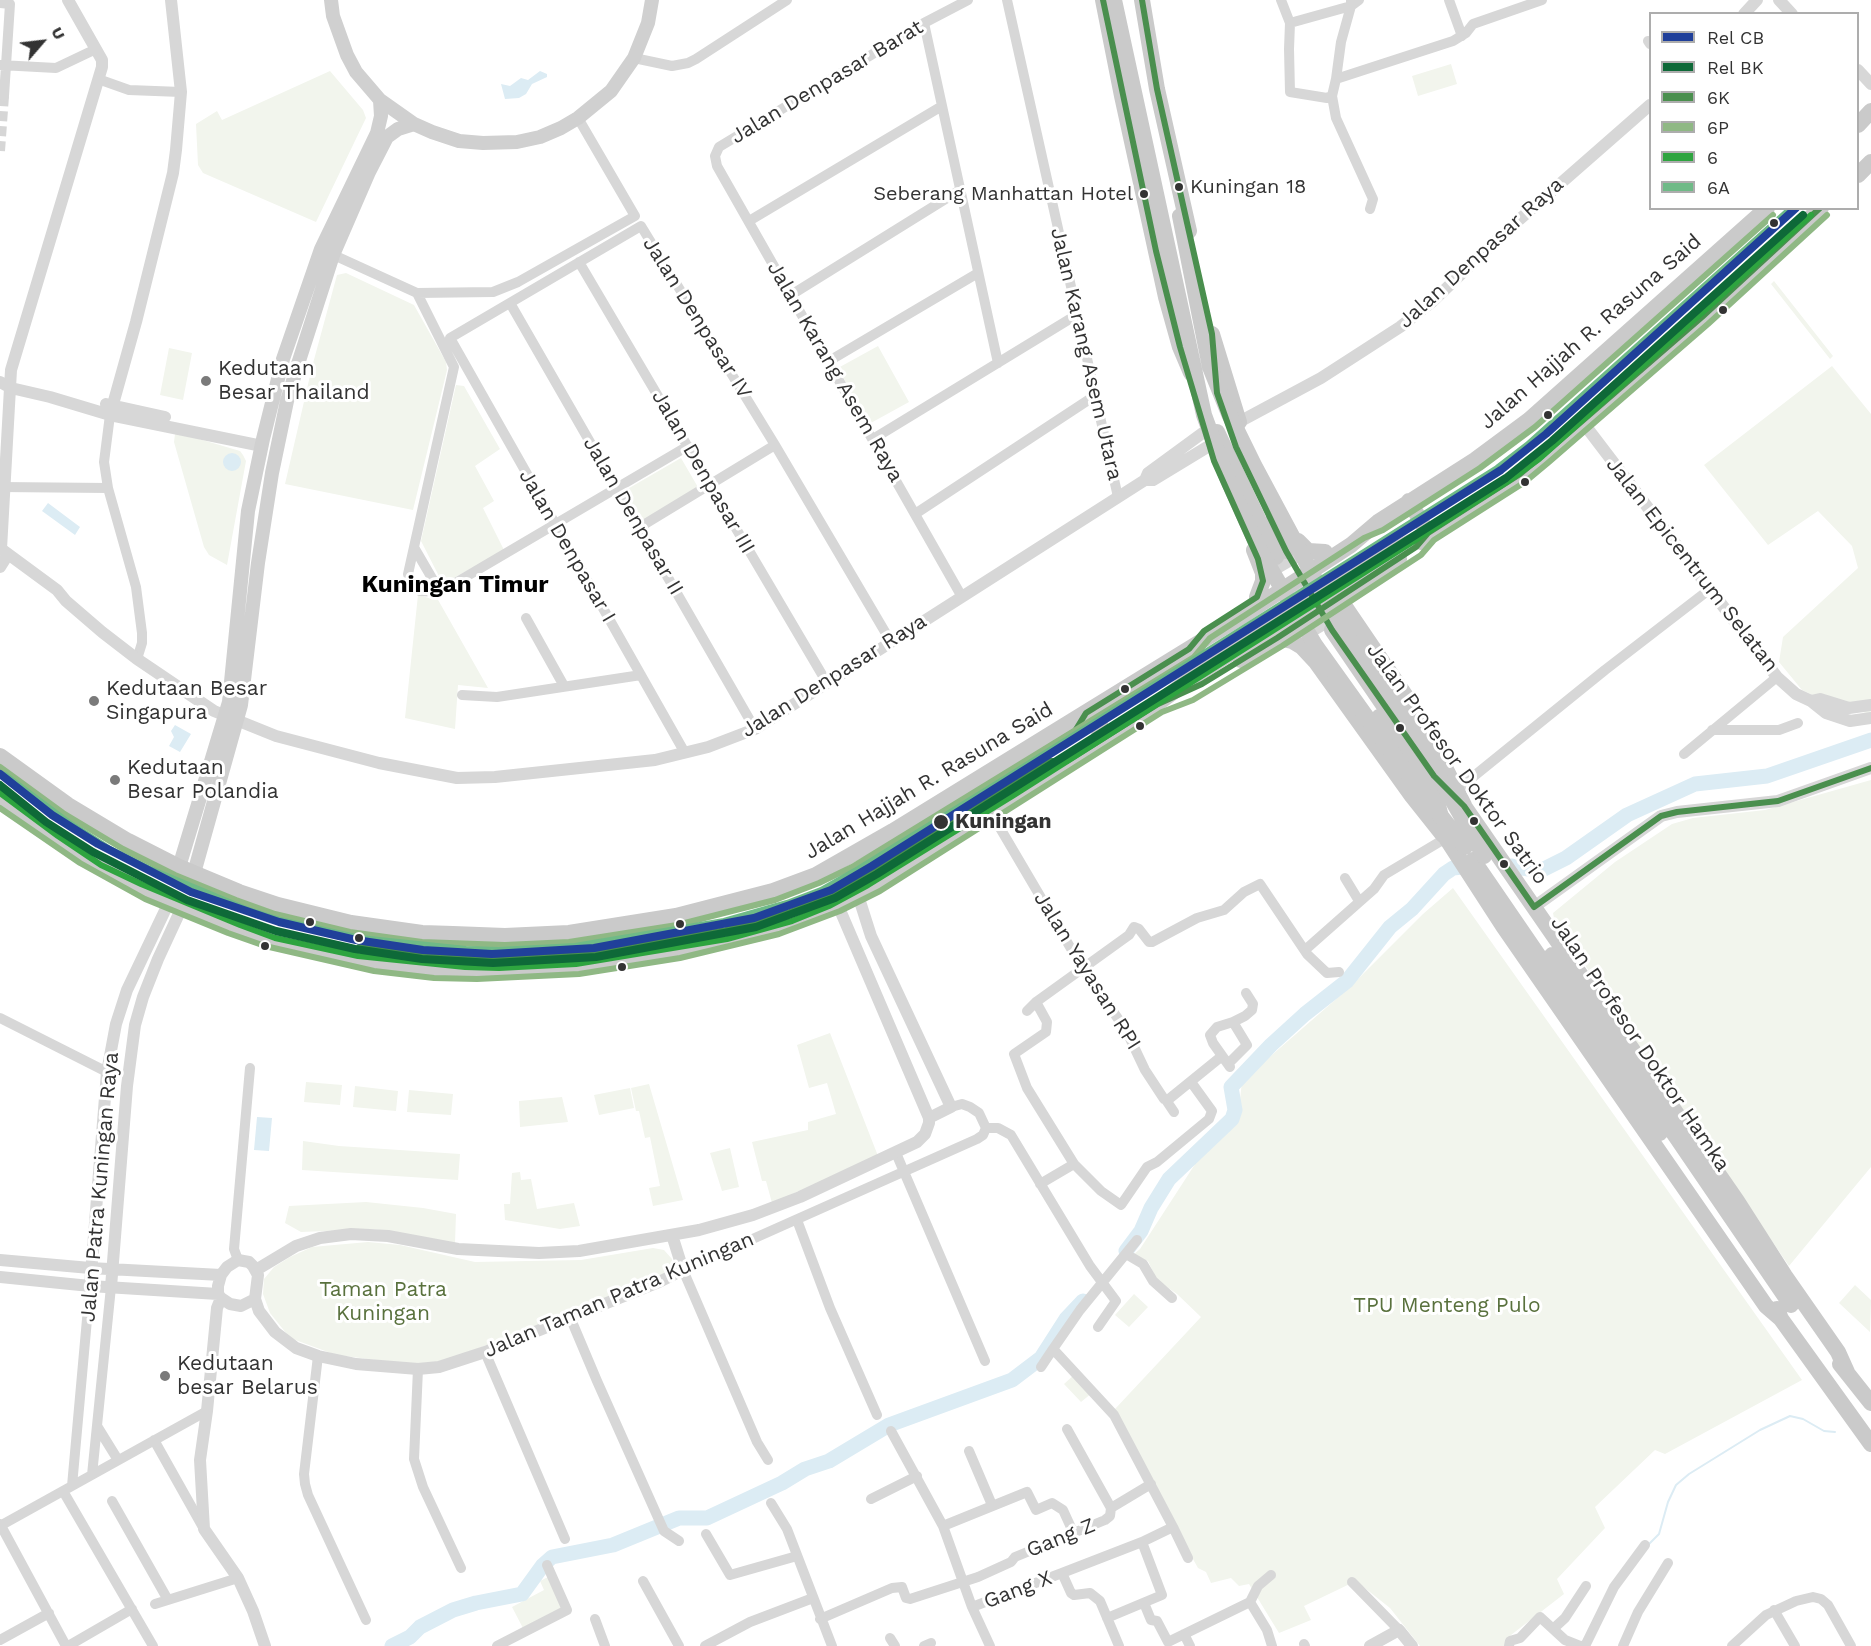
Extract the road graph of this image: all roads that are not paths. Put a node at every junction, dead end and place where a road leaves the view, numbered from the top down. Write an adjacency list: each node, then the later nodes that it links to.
1 (68, 0): 26 (street)
2 (171, 0): 34 (street)
3 (331, 0): 38 (main road)
4 (652, 0): 27 (main road)
5 (787, 0): 27 (street)
6 (968, 0): 23 (street, Jalan Denpasar Barat)
7 (1007, 0): 59 (street, Jalan Karang Asem Utara)
8 (1103, 0): 62 (main road)
9 (1114, 0): 171 (main road, Jalan Profesor Doktor Hamka, bridge)
10 (1134, 0): 171 (main road, Jalan Profesor Doktor Hamka, bridge)
11 (1142, 0): 60 (main road)
12 (1281, 0): 24 (street)
13 (1449, 0): 25 (street)
14 (1757, 0): 20 (street)
15 (1779, 0): 21 (street)
16 (1789, 0): 22 (street)
17 (1535, 1): 25 (street)
18 (1354, 2): 24 (street); 31 (street)
19 (0, 3): 28 (street)
20 (1746, 12)
21 (1790, 12)
22 (1800, 12)
23 (924, 23): 39 (street); 45 (street, Jalan Denpasar Barat)
24 (1290, 23): 37 (street)
25 (1462, 36): 31 (street)
26 (96, 49): 28 (street); 30 (street)
27 (634, 58): 42 (main road)
28 (3, 65): 36 (street)
29 (1859, 72): 33 (street)
30 (98, 79): 34 (street); 65 (street)
31 (1336, 79): 37 (street)
32 (1859, 81): 35 (street)
33 (1871, 84)
34 (181, 92): 67 (street)
35 (1871, 92)
36 (4, 96)
37 (1332, 96): 49 (street)
38 (380, 100): 44 (main road); 53 (main road)
39 (942, 106): 48 (street); 52 (street)
40 (1649, 106): 69 (street, Jalan Denpasar Raya)
41 (1871, 111): 43 (main road)
42 (578, 118): 44 (main road); 56 (street)
43 (1859, 123)
44 (414, 124): 53 (main road)
45 (719, 147): 52 (street, Jalan Karang Asem Raya)
46 (1871, 162): 47 (main road)
47 (1859, 173)
48 (960, 190): 55 (street); 57 (street)
49 (1370, 209)
50 (1765, 210): 80 (main road, Jalan Hajjah R. Rasuna Said)
51 (1819, 210): 68 (main road)
52 (749, 221): 57 (street, Jalan Karang Asem Raya)
53 (327, 252): 56 (street); 72 (main road); 111 (main road)
54 (579, 262): 58 (street, Jalan Denpasar IV); 73 (street, Jalan Denpasar IV); 74 (street, Jalan Denpasar III)
55 (978, 273): 63 (street); 64 (street)
56 (417, 293): 86 (street)
57 (791, 295): 63 (street, Jalan Karang Asem Raya)
58 (510, 303): 61 (street, Jalan Denpasar IV); 77 (street, Jalan Denpasar II)
59 (1078, 314): 64 (street); 66 (street, Jalan Karang Asem Utara)
60 (1212, 334): 69 (main road); 87 (main road)
61 (450, 338): 83 (street, Jalan Denpasar I)
62 (1180, 347): 71 (main road); 87 (main road)
63 (829, 362): 70 (street, Jalan Karang Asem Raya)
64 (998, 363): 70 (street)
65 (8, 380): 67 (street); 76 (street)
66 (1096, 394): 79 (street, Jalan Karang Asem Utara); 81 (street)
67 (112, 410): 72 (street); 78 (street)
68 (1581, 420): 85 (main road); 90 (street, Jalan Epicentrum Selatan)
69 (1239, 422): 87 (main road)
70 (873, 439): 81 (street, Jalan Karang Asem Raya)
71 (1207, 439): 79 (street, Jalan Denpasar Raya); 87 (main road)
72 (262, 442): 111 (main road)
73 (775, 445): 75 (street); 98 (street, Jalan Denpasar IV)
74 (688, 446): 75 (street, Jalan Denpasar III); 77 (street)
75 (710, 484): 84 (street); 104 (street, Jalan Denpasar III)
76 (2, 487): 78 (street); 89 (street)
77 (617, 487): 83 (street); 84 (street, Jalan Denpasar II)
78 (108, 488): 100 (street)
79 (1118, 497): 92 (street, Jalan Denpasar Raya)
80 (1409, 501): 82 (main road, Jalan Hajjah R. Rasuna Said); 85 (main road)
81 (915, 514): 92 (street, Jalan Karang Asem Raya)
82 (1378, 522): 88 (main road, Jalan Hajjah R. Rasuna Said); 99 (main road, Jalan Hajjah R. Rasuna Said)
83 (555, 524): 91 (street); 102 (street, Jalan Denpasar I)
84 (640, 527): 114 (street, Jalan Denpasar II)
85 (1428, 533): 94 (main road); 107 (main road)
86 (415, 549): 91 (street); 91 (street)
87 (1279, 552): 88 (main road); 93 (main road)
88 (1326, 552): 93 (main road, Jalan Hajjah R. Rasuna Said)
89 (1, 556): 100 (street, Jalan Denpasar Raya)
90 (1710, 589): 103 (street, Jalan Epicentrum Selatan); 121 (street)
91 (440, 592)
92 (962, 597): 98 (street, Jalan Denpasar Raya)
93 (1257, 597): 99 (main road, Jalan Hajjah R. Rasuna Said)
94 (1339, 598): 96 (main road); 97 (main road)
95 (526, 618): 105 (street)
96 (1355, 623): 101 (main road); 121 (main road)
97 (1277, 638): 101 (main road); 107 (main road)
98 (891, 642): 104 (street, Jalan Denpasar Raya)
99 (1189, 648): 110 (main road, Jalan Hajjah R. Rasuna Said)
100 (137, 659): 111 (street, Jalan Denpasar Raya)
101 (1316, 662): 125 (main road)
102 (641, 675): 105 (street); 117 (street, Jalan Denpasar I)
103 (1777, 677): 109 (street, Jalan Epicentrum Selatan); 115 (street)
104 (827, 683): 114 (street, Jalan Denpasar Raya)
105 (564, 686): 106 (street)
106 (462, 695)
107 (1158, 704): 116 (main road)
108 (1871, 705): 109 (street)
109 (1828, 708): 112 (street)
110 (1086, 713): 116 (main road); 135 (main road, Jalan Hajjah R. Rasuna Said)
111 (231, 718): 117 (street, Jalan Denpasar Raya); 126 (main road); 127 (main road)
112 (1871, 718)
113 (1798, 723): 115 (street)
114 (754, 729): 117 (street, Jalan Denpasar Raya)
115 (1712, 730): 118 (street)
116 (1099, 741): 124 (main road)
117 (685, 753)
118 (1684, 754)
119 (0, 756): 128 (main road, Jalan Hajjah R. Rasuna Said)
120 (1871, 768): 134 (street)
121 (1458, 789): 123 (main road)
122 (0, 797): 132 (main road)
123 (1464, 806): 125 (main road, Jalan Profesor Doktor Satrio); 134 (main road, Jalan Profesor Doktor Satrio)
124 (990, 811): 130 (main road); 137 (street, Jalan Yayasan RPI)
125 (1446, 838): 131 (street); 178 (main road, Jalan Profesor Doktor Satrio)
126 (185, 845): 127 (main road); 128 (main road)
127 (200, 850): 128 (main road)
128 (186, 870): 135 (main road, Jalan Hajjah R. Rasuna Said)
129 (1345, 878): 131 (street)
130 (857, 892): 133 (main road); 150 (street)
131 (1359, 901): 136 (street)
132 (176, 902): 138 (main road); 147 (street, Jalan Patra Kuningan Raya); 165 (street, Jalan Patra Kuningan Raya)
133 (837, 903): 138 (main road); 152 (street)
134 (1534, 907): 186 (main road, Jalan Profesor Doktor Satrio)
135 (506, 936): 138 (main road)
136 (1305, 950): 137 (street); 139 (street)
137 (1083, 969): 141 (street); 149 (street, Jalan Yayasan RPI)
138 (508, 970)
139 (1339, 972)
140 (1246, 993): 144 (street)
141 (1036, 1002): 142 (street); 155 (street)
142 (1027, 1011)
143 (0, 1018): 147 (street)
144 (1233, 1022): 145 (street); 145 (street)
145 (1226, 1062): 148 (street)
146 (250, 1068): 163 (street)
147 (107, 1072): 164 (street, Jalan Patra Kuningan Raya)
148 (1191, 1082): 149 (street); 155 (street)
149 (1166, 1100): 151 (street, Jalan Yayasan RPI)
150 (951, 1107): 152 (street); 153 (street)
151 (1174, 1112)
152 (929, 1118): 154 (street, Jalan Taman Patra Kuningan)
153 (986, 1128): 156 (street, Jalan Taman Patra Kuningan); 157 (street)
154 (896, 1153): 156 (street); 159 (street, Jalan Taman Patra Kuningan)
155 (1074, 1164): 157 (street)
156 (902, 1174): 158 (street, Jalan Taman Patra Kuningan); 183 (street)
157 (1040, 1184): 170 (street)
158 (797, 1220): 167 (street, Jalan Taman Patra Kuningan); 189 (street)
159 (672, 1234): 166 (street, Jalan Taman Patra Kuningan); 167 (street)
160 (1137, 1240): 161 (street)
161 (1126, 1254): 170 (street); 175 (street)
162 (0, 1260): 164 (street)
163 (238, 1260): 166 (street); 168 (street)
164 (90, 1268): 165 (street); 172 (street, Jalan Patra Kuningan Raya)
165 (113, 1269): 168 (street); 173 (street, Jalan Patra Kuningan Raya)
166 (256, 1270): 176 (street)
167 (683, 1270): 177 (street, Jalan Taman Patra Kuningan); 197 (street)
168 (220, 1275): 174 (street)
169 (0, 1277): 172 (street)
170 (1100, 1280): 179 (street); 180 (street)
171 (1768, 1282): 178 (main road, Jalan Profesor Doktor Hamka); 186 (main road, Jalan Profesor Doktor Hamka)
172 (90, 1286): 173 (street); 201 (street, Jalan Patra Kuningan Raya)
173 (111, 1287): 174 (street); 190 (street, Jalan Patra Kuningan Raya)
174 (220, 1296): 176 (street); 188 (street)
175 (1172, 1298)
176 (255, 1299): 182 (street, Jalan Taman Patra Kuningan)
177 (570, 1317): 181 (street, Jalan Taman Patra Kuningan); 214 (street)
178 (1781, 1319): 194 (main road)
179 (1098, 1327)
180 (1053, 1349): 184 (street); 200 (street)
181 (485, 1352): 185 (street, Jalan Taman Patra Kuningan); 213 (street)
182 (318, 1356): 185 (street, Jalan Taman Patra Kuningan); 241 (street)
183 (985, 1360)
184 (1041, 1367)
185 (418, 1369): 221 (street)
186 (1847, 1372): 187 (main road)
187 (1871, 1403)
188 (207, 1411): 193 (street); 210 (street)
189 (877, 1415)
190 (97, 1426): 196 (street); 198 (street, Jalan Patra Kuningan Raya)
191 (1067, 1429): 206 (street)
192 (891, 1431): 199 (street)
193 (154, 1440): 196 (street); 210 (street)
194 (1871, 1444)
195 (969, 1451): 205 (street)
196 (118, 1460): 198 (street)
197 (768, 1460)
198 (92, 1475): 201 (street)
199 (917, 1476): 202 (street); 208 (street)
200 (1150, 1484): 206 (street, Gang Z); 209 (street)
201 (68, 1488): 207 (street); 235 (street)
202 (871, 1499)
203 (112, 1501): 230 (street)
204 (771, 1503): 217 (street)
205 (992, 1505): 208 (street); 212 (street)
206 (1110, 1508): 212 (street, Gang Z)
207 (0, 1525): 237 (street)
208 (943, 1526): 226 (street)
209 (1173, 1527): 215 (street); 218 (street)
210 (204, 1529): 224 (street)
211 (706, 1534): 217 (street)
212 (1074, 1534): 226 (street, Gang Z)
213 (565, 1539)
214 (679, 1541)
215 (1142, 1542): 222 (street); 232 (street)
216 (1645, 1545): 264 (street)
217 (797, 1556): 229 (street)
218 (1188, 1558)
219 (1668, 1563): 265 (street)
220 (547, 1565): 246 (street)
221 (461, 1568)
222 (1062, 1573): 234 (street, Gang X); 238 (street, Gang X)
223 (1271, 1575): 231 (street)
224 (238, 1578): 230 (street); 251 (street)
225 (643, 1581): 254 (street)
226 (963, 1582): 234 (street); 240 (street, Gang Z)
227 (1352, 1582): 243 (street)
228 (1586, 1586): 242 (street)
229 (813, 1598): 240 (street); 255 (street)
230 (168, 1600): 233 (street)
231 (1250, 1602): 244 (street); 260 (street)
232 (1144, 1603): 238 (street); 244 (street)
233 (155, 1604)
234 (972, 1607): 257 (street)
235 (132, 1609): 249 (street); 250 (street)
236 (1774, 1610): 248 (street); 266 (street); 267 (street)
237 (49, 1613): 245 (street); 249 (street)
238 (1107, 1618): 258 (street)
239 (595, 1619): 253 (street)
240 (820, 1619): 256 (street)
241 (366, 1620)
242 (1553, 1629): 247 (street); 263 (street)
243 (1399, 1630): 261 (street); 262 (street)
244 (1184, 1634): 259 (street)
245 (0, 1640)
246 (510, 1643): 252 (street)
247 (1566, 1643): 264 (street)
248 (1737, 1644)
249 (67, 1646)
250 (153, 1646)
251 (265, 1646)
252 (497, 1646)
253 (606, 1646)
254 (679, 1646)
255 (705, 1646)
256 (832, 1646)
257 (990, 1646)
258 (1119, 1646)
259 (1190, 1646)
260 (1272, 1646)
261 (1370, 1646)
262 (1412, 1646)
263 (1509, 1646)
264 (1582, 1646)
265 (1623, 1646)
266 (1795, 1646)
267 (1851, 1646)

